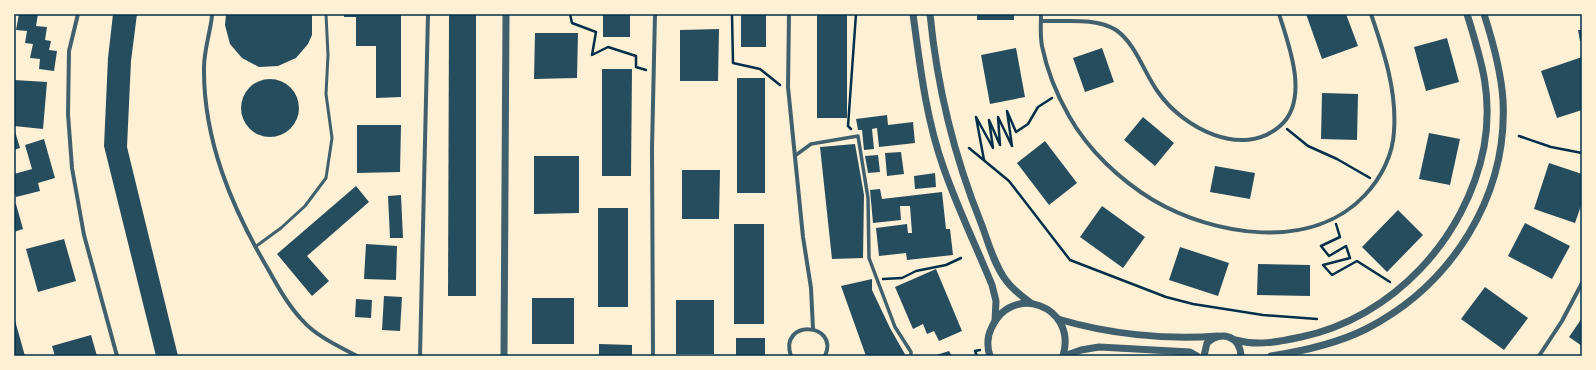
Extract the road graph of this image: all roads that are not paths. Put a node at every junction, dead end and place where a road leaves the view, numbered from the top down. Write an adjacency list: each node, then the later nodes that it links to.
1 (78, 14): 26 (street)
2 (326, 14): 17 (lane)
3 (428, 14): 28 (street)
4 (506, 14): 29 (street)
5 (655, 14): 30 (street)
6 (789, 14): 16 (street)
7 (913, 14): 21 (street)
8 (930, 14): 19 (street)
9 (1041, 14): 15 (street)
10 (1279, 14): 15 (street)
11 (1371, 14): 15 (street)
12 (1467, 14): 24 (street)
13 (1484, 14): 38 (street)
14 (213, 15): 17 (street)
15 (1042, 21)
16 (796, 155): 22 (street); 32 (street)
17 (255, 247): 27 (street)
18 (1582, 283): 39 (street)
19 (1031, 303): 20 (street); 21 (street)
20 (1058, 318): 23 (street); 34 (street)
21 (995, 320): 33 (street)
22 (813, 329): 25 (street); 31 (street)
23 (1218, 336): 24 (street); 36 (street)
24 (1235, 340): 37 (street)
25 (827, 355)
26 (117, 356)
27 (357, 356)
28 (420, 356)
29 (504, 356)
30 (652, 356)
31 (791, 356)
32 (911, 356)
33 (990, 356)
34 (1064, 356): 35 (street)
35 (1197, 356)
36 (1204, 356)
37 (1241, 356)
38 (1270, 356)
39 (1539, 356)

